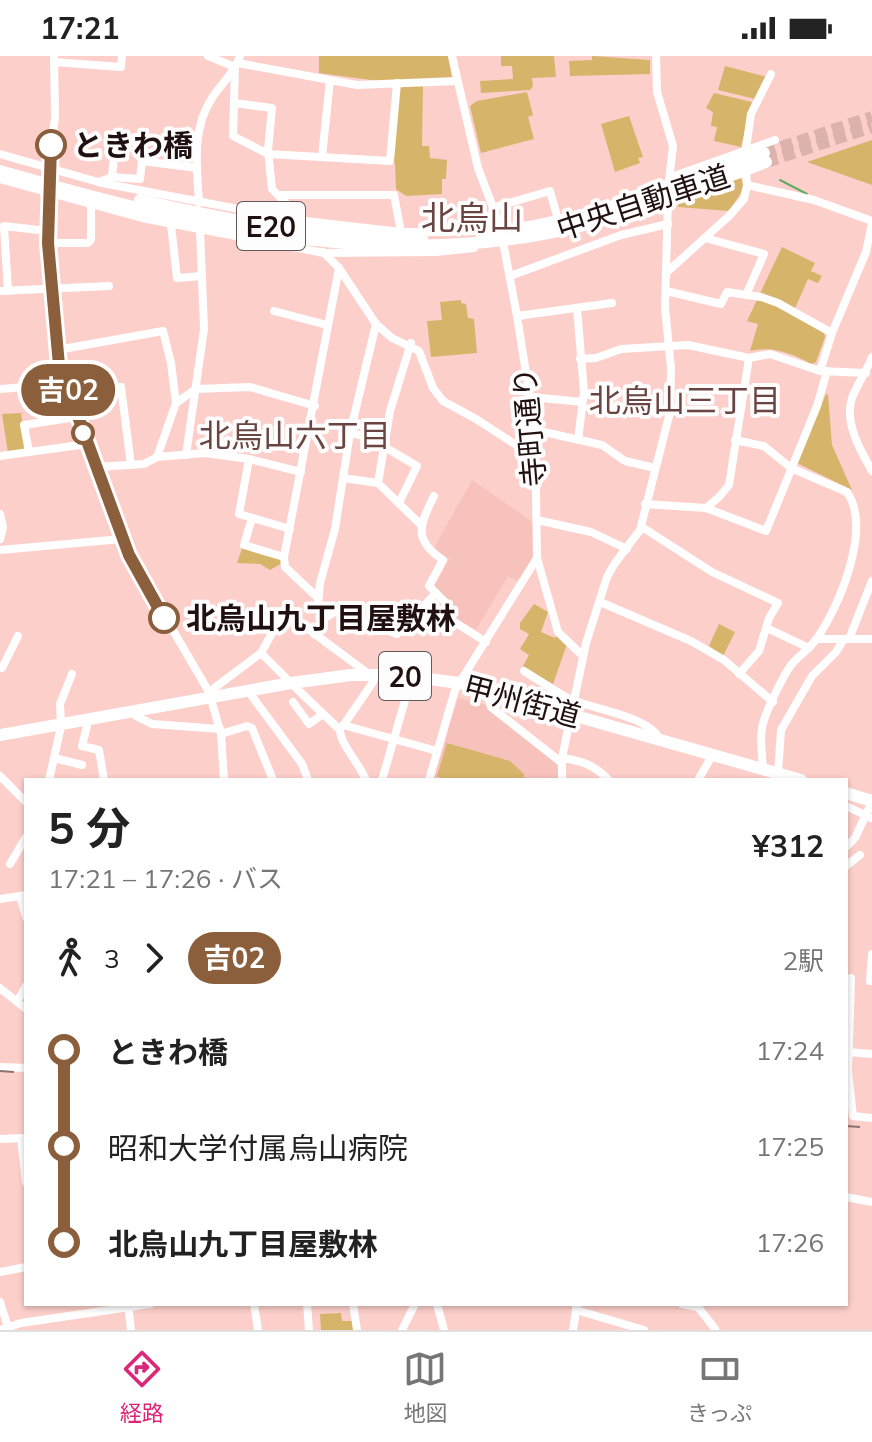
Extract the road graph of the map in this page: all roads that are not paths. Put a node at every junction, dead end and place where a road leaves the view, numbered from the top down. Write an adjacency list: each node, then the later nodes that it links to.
1 (122, 56): 5 (street)
2 (208, 56): 6 (street)
3 (452, 56): 9 (street, 寺町通り)
4 (656, 56): 25 (street)
5 (54, 59): 20 (street)
6 (238, 62): 8 (street); 11 (street); 19 (street)
7 (771, 74): 14 (street)
8 (330, 80): 10 (street); 17 (street)
9 (457, 81): 10 (street); 32 (street, 寺町通り)
10 (397, 83): 17 (street)
11 (234, 103): 16 (street); 16 (street)
12 (775, 140): 14 (street)
13 (115, 147): 22 (street)
14 (745, 150): 25 (street); 26 (street)
15 (0, 154): 20 (street)
16 (268, 154): 17 (street); 28 (street)
17 (322, 157)
18 (0, 162): 21 (highway, 中央自動車道 / E20)
19 (197, 168): 22 (street); 29 (street)
20 (48, 170): 24 (street); 27 (street)
21 (0, 171)
22 (112, 177): 24 (street)
23 (0, 179): 27 (street)
24 (100, 182): 29 (street)
25 (669, 183): 31 (street); 33 (street)
26 (747, 185): 35 (street); 42 (street)
27 (48, 192): 30 (street); 39 (street)
28 (278, 195): 34 (street); 41 (street)
29 (199, 202): 34 (street); 40 (street)
30 (91, 205): 37 (street); 43 (street)
31 (668, 206): 36 (street); 44 (street)
32 (495, 207): 33 (street); 38 (street, 寺町通り)
33 (557, 216): 38 (street)
34 (297, 220): 41 (street); 45 (street)
35 (872, 222): 61 (street)
36 (668, 224): 47 (street); 49 (street)
37 (171, 225): 40 (street); 48 (street)
38 (500, 226): 41 (street); 44 (street, 寺町通り)
39 (47, 231): 43 (street); 52 (street)
40 (200, 231): 45 (street); 48 (street)
41 (401, 232)
42 (705, 238): 47 (street); 54 (street)
43 (48, 243): 51 (street)
44 (504, 245): 45 (street); 49 (street, 寺町通り)
45 (324, 253): 46 (street)
46 (339, 268): 59 (street); 60 (street)
47 (666, 273): 53 (street)
48 (202, 276): 72 (street)
49 (510, 276): 58 (street, 寺町通り)
50 (109, 286): 51 (street)
51 (51, 287): 52 (street); 64 (street)
52 (4, 291)
53 (666, 291): 54 (street); 63 (street)
54 (746, 295): 61 (street)
55 (612, 303): 56 (street)
56 (577, 308): 58 (street); 67 (street)
57 (274, 311): 60 (street)
58 (517, 316): 74 (street, 寺町通り)
59 (376, 324): 62 (street); 80 (street)
60 (327, 325): 77 (street)
61 (832, 333): 68 (street)
62 (411, 344): 83 (street); 89 (street)
63 (669, 345): 66 (street); 67 (street); 93 (street)
64 (57, 350): 70 (street); 76 (street)
65 (872, 357): 69 (street)
66 (749, 358): 68 (street); 82 (street)
67 (580, 359): 75 (street)
68 (823, 371): 69 (street); 94 (street)
69 (866, 373): 95 (street)
70 (66, 384): 71 (street); 73 (street)
71 (0, 389)
72 (196, 389): 76 (street); 77 (street); 86 (street)
73 (70, 396): 78 (street); 91 (street)
74 (531, 397): 75 (street); 79 (street, 寺町通り)
75 (582, 402): 81 (street)
76 (176, 403): 88 (street)
77 (315, 406): 96 (street)
78 (77, 417): 84 (street); 85 (street)
79 (535, 430): 81 (street); 89 (street, 寺町通り)
80 (350, 433): 83 (street); 97 (street)
81 (578, 440): 93 (street)
82 (735, 440): 94 (street); 102 (street)
83 (383, 443): 98 (street); 100 (street)
84 (87, 444): 85 (street); 92 (street)
85 (29, 452): 87 (street)
86 (186, 455): 88 (street); 90 (street)
87 (0, 456)
88 (157, 457): 91 (street)
89 (536, 458): 105 (street, 寺町通り)
90 (249, 459): 96 (street); 104 (street)
91 (131, 465): 92 (street)
92 (96, 467): 110 (street)
93 (655, 468): 101 (street)
94 (791, 468): 102 (street); 124 (street)
95 (871, 468)
96 (301, 472): 108 (street)
97 (343, 478): 98 (street); 117 (street)
98 (378, 483): 100 (street)
99 (434, 496): 106 (street)
100 (399, 503): 106 (street)
101 (645, 504): 102 (street); 107 (street)
102 (706, 508)
103 (0, 514): 109 (street)
104 (252, 518): 108 (street); 113 (street)
105 (537, 520): 111 (street); 114 (street, 寺町通り)
106 (420, 524): 116 (street)
107 (642, 527): 111 (street); 134 (street)
108 (290, 529): 113 (street)
109 (0, 539)
110 (122, 539): 112 (street); 140 (street)
111 (627, 549): 119 (street)
112 (0, 550)
113 (284, 557): 117 (street)
114 (537, 558): 127 (street); 130 (street, 寺町通り)
115 (872, 581): 118 (street)
116 (436, 593): 120 (street); 127 (street)
117 (317, 597): 120 (street)
118 (869, 599): 125 (street)
119 (600, 602): 130 (street); 134 (street)
120 (323, 619): 122 (street)
121 (771, 630): 128 (street)
122 (315, 635): 129 (street); 135 (street)
123 (18, 636): 131 (street)
124 (817, 639): 125 (street); 128 (street)
125 (846, 639): 126 (street); 163 (street)
126 (872, 639)
127 (486, 642): 138 (street)
128 (809, 648): 143 (street)
129 (261, 653): 137 (street); 140 (street)
130 (583, 656): 144 (street)
131 (2, 668)
132 (524, 671): 144 (street)
133 (72, 674): 148 (street)
134 (739, 674): 143 (street)
135 (372, 678): 136 (highway, 甲州街道 / 20); 137 (highway, 甲州街道 / 20); 138 (highway, 甲州街道 / 20); 149 (street)
136 (410, 683): 138 (highway, 甲州街道 / 20); 152 (street)
137 (294, 686): 139 (highway, 甲州街道 / 20); 140 (highway, 甲州街道 / 20); 145 (street)
138 (458, 687): 141 (highway, 甲州街道 / 20); 144 (highway, 甲州街道 / 20); 155 (street)
139 (251, 695): 140 (highway, 甲州街道 / 20); 168 (street)
140 (210, 697): 146 (highway, 甲州街道 / 20); 148 (highway, 甲州街道 / 20); 150 (street)
141 (488, 698): 144 (highway, 甲州街道 / 20); 158 (street)
142 (293, 702): 145 (street)
143 (773, 702): 161 (street)
144 (573, 712): 158 (street); 159 (highway, 甲州街道 / 20); 161 (highway, 甲州街道 / 20)
145 (323, 714): 149 (street)
146 (136, 716): 147 (highway, 甲州街道 / 20); 150 (street)
147 (87, 726): 148 (highway, 甲州街道 / 20); 165 (street)
148 (61, 727): 151 (highway, 甲州街道 / 20); 153 (highway, 甲州街道 / 20); 157 (street)
149 (342, 727): 152 (street); 169 (street)
150 (220, 732): 166 (street); 167 (street)
151 (0, 735)
152 (394, 739): 155 (street); 170 (street)
153 (0, 742)
154 (688, 742): 156 (street)
155 (437, 751): 171 (street)
156 (684, 757)
157 (54, 758): 160 (street); 164 (street)
158 (562, 760): 172 (street); 173 (street)
159 (709, 761): 163 (highway, 甲州街道 / 20); 174 (street)
160 (82, 765)
161 (763, 769): 163 (highway, 甲州街道 / 20)
162 (0, 776): 176 (street)
163 (778, 777)
164 (49, 778)
165 (104, 778)
166 (224, 778)
167 (272, 778)
168 (307, 778)
169 (365, 778)
170 (383, 778)
171 (430, 778)
172 (562, 778)
173 (607, 778)
174 (699, 778)
175 (848, 797): 178 (highway)
176 (24, 800)
177 (848, 806): 178 (street)
178 (871, 810): 180 (street)
179 (24, 840): 183 (street)
180 (848, 845)
181 (860, 855): 182 (street)
182 (848, 862)
183 (10, 864)
184 (23, 896): 185 (street)
185 (0, 899)
186 (872, 954): 188 (street)
187 (849, 978): 188 (street); 193 (street)
188 (871, 981)
189 (0, 988): 191 (street)
190 (24, 990): 191 (street)
191 (17, 1002): 192 (street)
192 (24, 1007)
193 (848, 1052): 194 (street)
194 (872, 1054)
195 (0, 1067): 196 (street)
196 (24, 1068)
197 (848, 1079): 198 (street)
198 (872, 1118)
199 (23, 1138): 200 (street)
200 (0, 1139)
201 (848, 1197): 202 (street)
202 (872, 1202)
203 (24, 1267): 204 (street)
204 (0, 1272)
205 (0, 1302): 215 (street)
206 (128, 1306): 215 (street); 216 (street)
207 (254, 1306): 217 (street)
208 (307, 1306): 218 (street)
209 (353, 1306): 219 (street)
210 (414, 1306): 220 (street)
211 (438, 1306): 221 (street)
212 (698, 1306): 214 (street)
213 (576, 1307): 222 (street); 223 (street)
214 (713, 1328)
215 (6, 1329)
216 (131, 1330)
217 (258, 1330)
218 (309, 1330)
219 (357, 1330)
220 (402, 1330)
221 (446, 1330)
222 (573, 1330)
223 (644, 1330)

